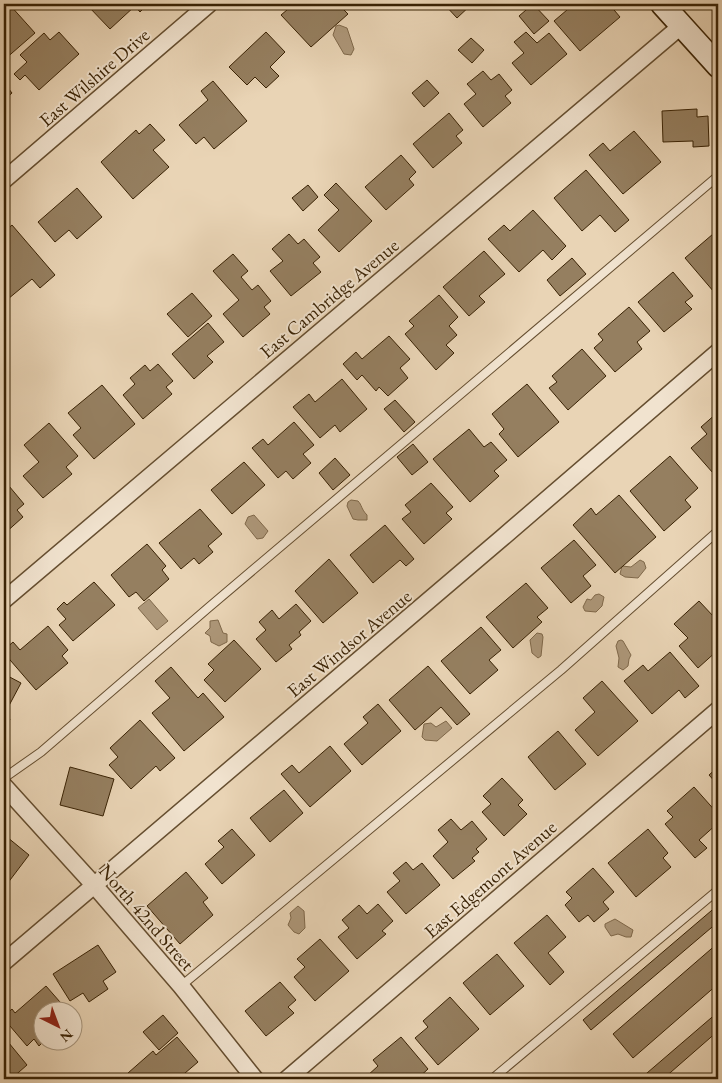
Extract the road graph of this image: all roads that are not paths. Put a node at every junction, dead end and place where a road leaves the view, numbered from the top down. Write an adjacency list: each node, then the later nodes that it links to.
1 (209, 4): 6 (street, East Wilshire Drive)
2 (662, 4): 3 (main road)
3 (681, 26): 4 (main road); 9 (street, East Cambridge Avenue)
4 (718, 66)
5 (718, 176): 11 (lane)
6 (4, 180)
7 (718, 352): 13 (street, East Windsor Avenue)
8 (718, 531): 16 (lane)
9 (4, 600)
10 (718, 710): 18 (street, East Edgemont Avenue)
11 (4, 778)
12 (4, 786): 13 (street, North 42nd Street)
13 (94, 886): 15 (street, East Windsor Avenue); 16 (street, North 42nd Street)
14 (718, 890): 19 (lane)
15 (4, 962)
16 (181, 986): 17 (street, North 42nd Street)
17 (246, 1076)
18 (288, 1079)
19 (492, 1079)

